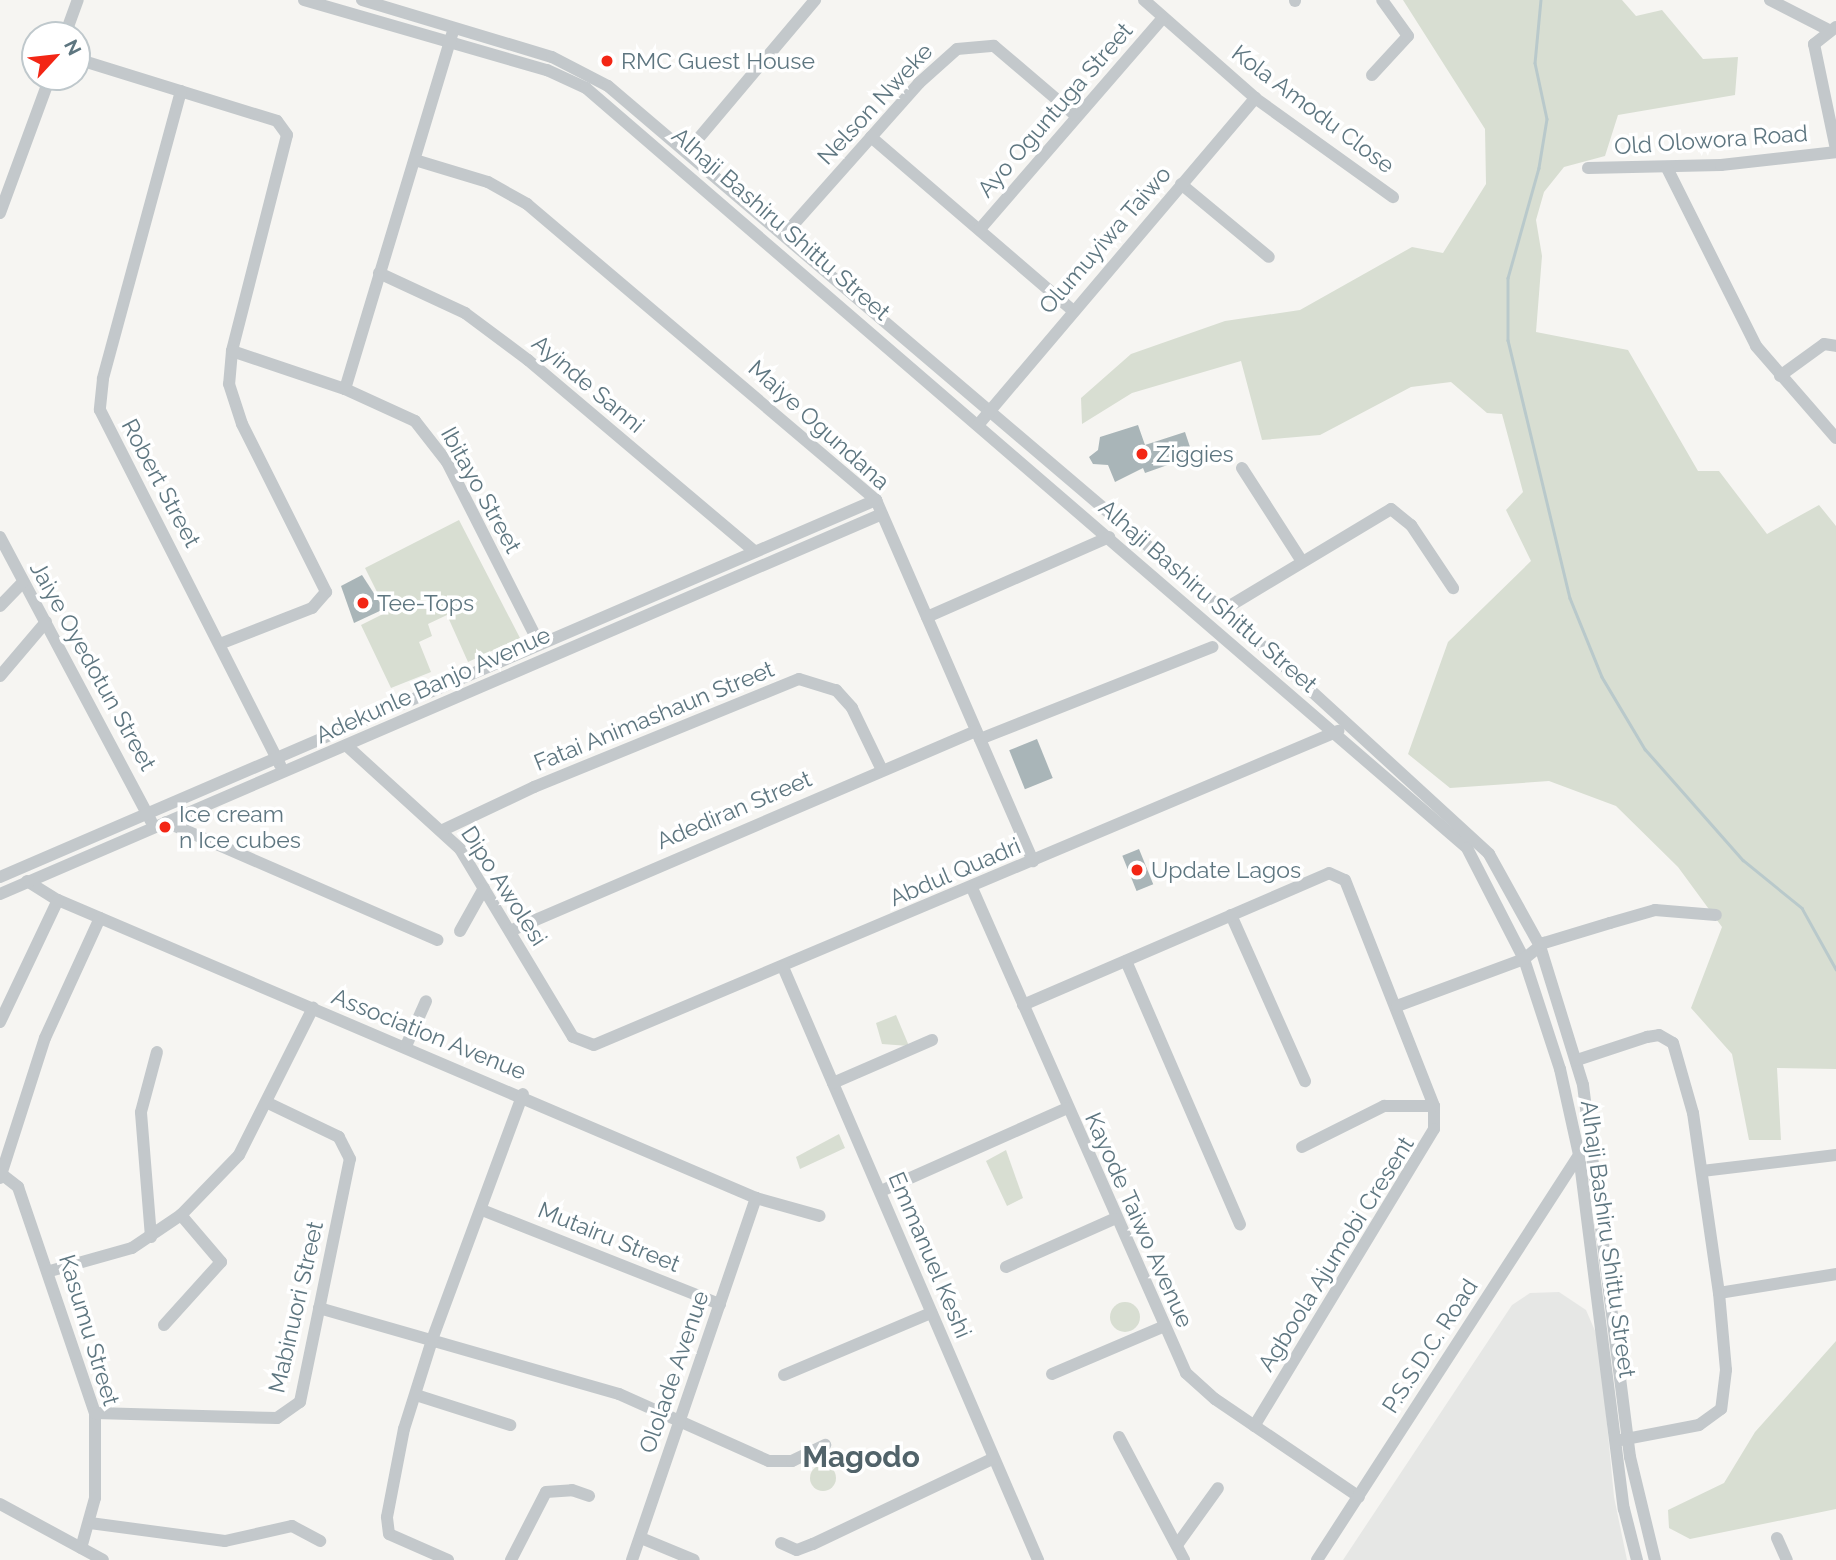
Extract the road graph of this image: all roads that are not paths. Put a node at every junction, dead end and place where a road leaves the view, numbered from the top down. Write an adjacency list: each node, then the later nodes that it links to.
1 (78, 0): 9 (street)
2 (304, 0): 12 (street, Alhaji Bashiru Shittu Street)
3 (362, 0): 10 (street, Alhaji Bashiru Shittu Street)
4 (815, 0): 21 (street)
5 (1382, 0): 14 (street)
6 (1770, 0): 11 (street)
7 (1152, 3): 8 (street, Kola Amodu Close)
8 (1162, 19): 17 (street, Kola Amodu Close); 18 (street, Ayo Oguntuga Street)
9 (70, 21)
10 (454, 27): 12 (street); 21 (street, Alhaji Bashiru Shittu Street)
11 (1832, 28): 20 (street)
12 (449, 42): 22 (street); 38 (street, Alhaji Bashiru Shittu Street)
13 (91, 64): 16 (street)
14 (1371, 75)
15 (45, 91): 27 (street)
16 (181, 91): 34 (street); 53 (street, Robert Street)
17 (1255, 98): 25 (street, Olumuyiwa Taiwo); 26 (street, Kola Amodu Close)
18 (1075, 115): 19 (street, Nelson Nweke); 28 (street, Ayo Oguntuga Street)
19 (872, 137): 28 (street); 29 (street, Nelson Nweke)
20 (1836, 150): 24 (street, Old Olowora Road)
21 (687, 152): 29 (street, Alhaji Bashiru Shittu Street)
22 (415, 160): 31 (street); 41 (street, Maiye Ogundana)
23 (1588, 168): 24 (street, Old Olowora Road)
24 (1667, 168): 35 (street)
25 (1181, 184): 30 (street); 32 (street, Olumuyiwa Taiwo)
26 (1393, 197)
27 (0, 213)
28 (980, 229): 32 (street)
29 (785, 234): 37 (street, Alhaji Bashiru Shittu Street)
30 (1269, 257)
31 (379, 273): 36 (street); 45 (street, Ayinde Sanni)
32 (1072, 310): 37 (street, Olumuyiwa Taiwo)
33 (1836, 346): 35 (street)
34 (232, 351): 36 (street, Ibitayo Street); 53 (street)
35 (1780, 376): 39 (street)
36 (345, 389): 54 (street, Ibitayo Street)
37 (989, 410): 38 (street, Olumuyiwa Taiwo); 50 (street, Alhaji Bashiru Shittu Street)
38 (978, 425): 44 (street, Alhaji Bashiru Shittu Street)
39 (1836, 438)
40 (1242, 468): 46 (street)
41 (876, 500): 42 (street, Maiye Ogundana); 45 (street, Adekunle Banjo Avenue)
42 (882, 514): 51 (street, Maiye Ogundana); 60 (street, Adekunle Banjo Avenue)
43 (0, 537): 47 (street, Jaiye Oyedotun Street)
44 (1109, 537): 51 (street); 58 (street, Alhaji Bashiru Shittu Street)
45 (755, 552): 54 (street, Adekunle Banjo Avenue)
46 (1301, 560): 48 (street); 50 (street)
47 (23, 582): 49 (street); 52 (street, Jaiye Oyedotun Street)
48 (1453, 588)
49 (0, 606)
50 (1223, 610): 57 (street, Alhaji Bashiru Shittu Street)
51 (927, 617): 59 (street, Maiye Ogundana)
52 (46, 622): 56 (street); 64 (street, Jaiye Oyedotun Street)
53 (222, 643): 61 (street, Robert Street)
54 (540, 643): 61 (street, Adekunle Banjo Avenue)
55 (1212, 647): 59 (street, Adediran Street)
56 (0, 677)
57 (1351, 724): 58 (street, Abdul Quadri); 81 (street, Alhaji Bashiru Shittu Street)
58 (1334, 733): 68 (street, Abdul Quadri); 82 (street, Alhaji Bashiru Shittu Street)
59 (978, 735): 62 (street, Adediran Street); 68 (street, Maiye Ogundana)
60 (347, 746): 63 (street, Adekunle Banjo Avenue); 67 (street, Dipo Awolesi)
61 (276, 758): 63 (street, Robert Street); 64 (street, Adekunle Banjo Avenue)
62 (882, 770): 67 (street, Fatai Animashaun Street); 79 (street, Adediran Street)
63 (285, 774): 65 (street, Adekunle Banjo Avenue)
64 (149, 814): 66 (street, Jaiye Oyedotun Street); 69 (street, Adekunle Banjo Avenue)
65 (166, 822): 66 (street, Adekunle Banjo Avenue); 80 (street)
66 (153, 828): 70 (street, Adekunle Banjo Avenue)
67 (443, 830): 71 (street, Dipo Awolesi)
68 (1033, 861): 72 (street, Abdul Quadri)
69 (0, 877)
70 (27, 881): 73 (street, Adekunle Banjo Avenue); 74 (street, Association Avenue)
71 (484, 888): 78 (street); 79 (street, Dipo Awolesi)
72 (972, 888): 84 (street, Abdul Quadri); 86 (street, Kayode Taiwo Avenue)
73 (0, 894)
74 (58, 900): 77 (street, Association Avenue); 89 (street)
75 (1231, 915): 83 (street, Agboola Ajumobi Cresent); 87 (street, Agboola Ajumobi Cresent); 95 (street)
76 (1716, 915): 81 (street)
77 (100, 918): 88 (street, Association Avenue); 106 (street)
78 (460, 931)
79 (510, 931): 90 (street, Dipo Awolesi)
80 (437, 940)
81 (1540, 946): 82 (street); 94 (street, Alhaji Bashiru Shittu Street)
82 (1524, 959): 87 (street); 103 (street, Alhaji Bashiru Shittu Street)
83 (1126, 961): 86 (street, Agboola Ajumobi Cresent); 113 (street)
84 (783, 967): 90 (street, Abdul Quadri); 96 (street, Emmanuel Keshi)
85 (426, 1001): 92 (street)
86 (1023, 1005): 100 (street, Kayode Taiwo Avenue)
87 (1397, 1006): 99 (street, Agboola Ajumobi Cresent)
88 (313, 1009): 92 (street, Association Avenue); 98 (street)
89 (0, 1022)
90 (573, 1037)
91 (932, 1040): 96 (street)
92 (406, 1046): 97 (street, Association Avenue)
93 (157, 1052): 114 (street)
94 (1577, 1060): 102 (street, Alhaji Bashiru Shittu Street); 105 (street)
95 (1305, 1082)
96 (833, 1083): 107 (street, Emmanuel Keshi)
97 (523, 1094): 108 (street, Association Avenue); 109 (street)
98 (268, 1103): 110 (street); 120 (street, Mabinuori Street)
99 (1434, 1106): 101 (street); 131 (street, Agboola Ajumobi Cresent)
100 (1067, 1108): 107 (street); 112 (street, Kayode Taiwo Avenue)
101 (1302, 1147)
102 (1594, 1149): 103 (street); 133 (street, Alhaji Bashiru Shittu Street)
103 (1578, 1155): 134 (street, Alhaji Bashiru Shittu Street); 139 (street, P.S.S.D.C. Road)
104 (1836, 1155): 105 (street)
105 (1702, 1171): 118 (street)
106 (2, 1177): 116 (street, Kasumu Street)
107 (881, 1191): 121 (street, Emmanuel Keshi)
108 (755, 1198): 111 (street, Association Avenue); 119 (street, Ololade Avenue)
109 (482, 1210): 119 (street, Mutairu Street); 124 (street)
110 (181, 1215): 114 (street); 122 (street)
111 (820, 1216)
112 (1114, 1219): 115 (street); 123 (street, Kayode Taiwo Avenue)
113 (1240, 1224)
114 (151, 1237): 116 (street)
115 (1006, 1267)
116 (50, 1271): 128 (street, Kasumu Street)
117 (1836, 1274): 118 (street)
118 (1719, 1293): 133 (street)
119 (720, 1304): 129 (street, Ololade Avenue)
120 (319, 1308): 124 (street); 128 (street, Mabinuori Street)
121 (931, 1313): 126 (street); 136 (street, Emmanuel Keshi)
122 (164, 1325)
123 (1162, 1326): 125 (street); 131 (street, Kayode Taiwo Avenue)
124 (433, 1337): 127 (street); 129 (street)
125 (1052, 1374)
126 (784, 1376)
127 (416, 1395): 130 (street); 149 (street)
128 (95, 1413): 141 (street, Kasumu Street)
129 (679, 1420): 135 (street); 142 (street, Ololade Avenue)
130 (510, 1425)
131 (1254, 1426): 139 (street, Kayode Taiwo Avenue)
132 (1119, 1437): 146 (street)
133 (1629, 1438): 134 (street); 157 (street, Alhaji Bashiru Shittu Street)
134 (1615, 1441): 156 (street, Alhaji Bashiru Shittu Street)
135 (825, 1445)
136 (994, 1458): 145 (street); 153 (street, Emmanuel Keshi)
137 (1218, 1488): 146 (street)
138 (589, 1496): 150 (street)
139 (1359, 1497): 155 (street, P.S.S.D.C. Road)
140 (0, 1504): 147 (street)
141 (90, 1524): 144 (street); 147 (street, Kasumu Street)
142 (641, 1538): 151 (street, Ololade Avenue); 152 (street)
143 (1777, 1538): 158 (street)
144 (320, 1541)
145 (781, 1543)
146 (1177, 1545): 154 (street)
147 (81, 1548): 148 (street)
148 (103, 1560)
149 (448, 1560)
150 (511, 1560)
151 (632, 1560)
152 (694, 1560)
153 (1038, 1560)
154 (1184, 1560)
155 (1317, 1560)
156 (1637, 1560)
157 (1655, 1560)
158 (1787, 1560)

